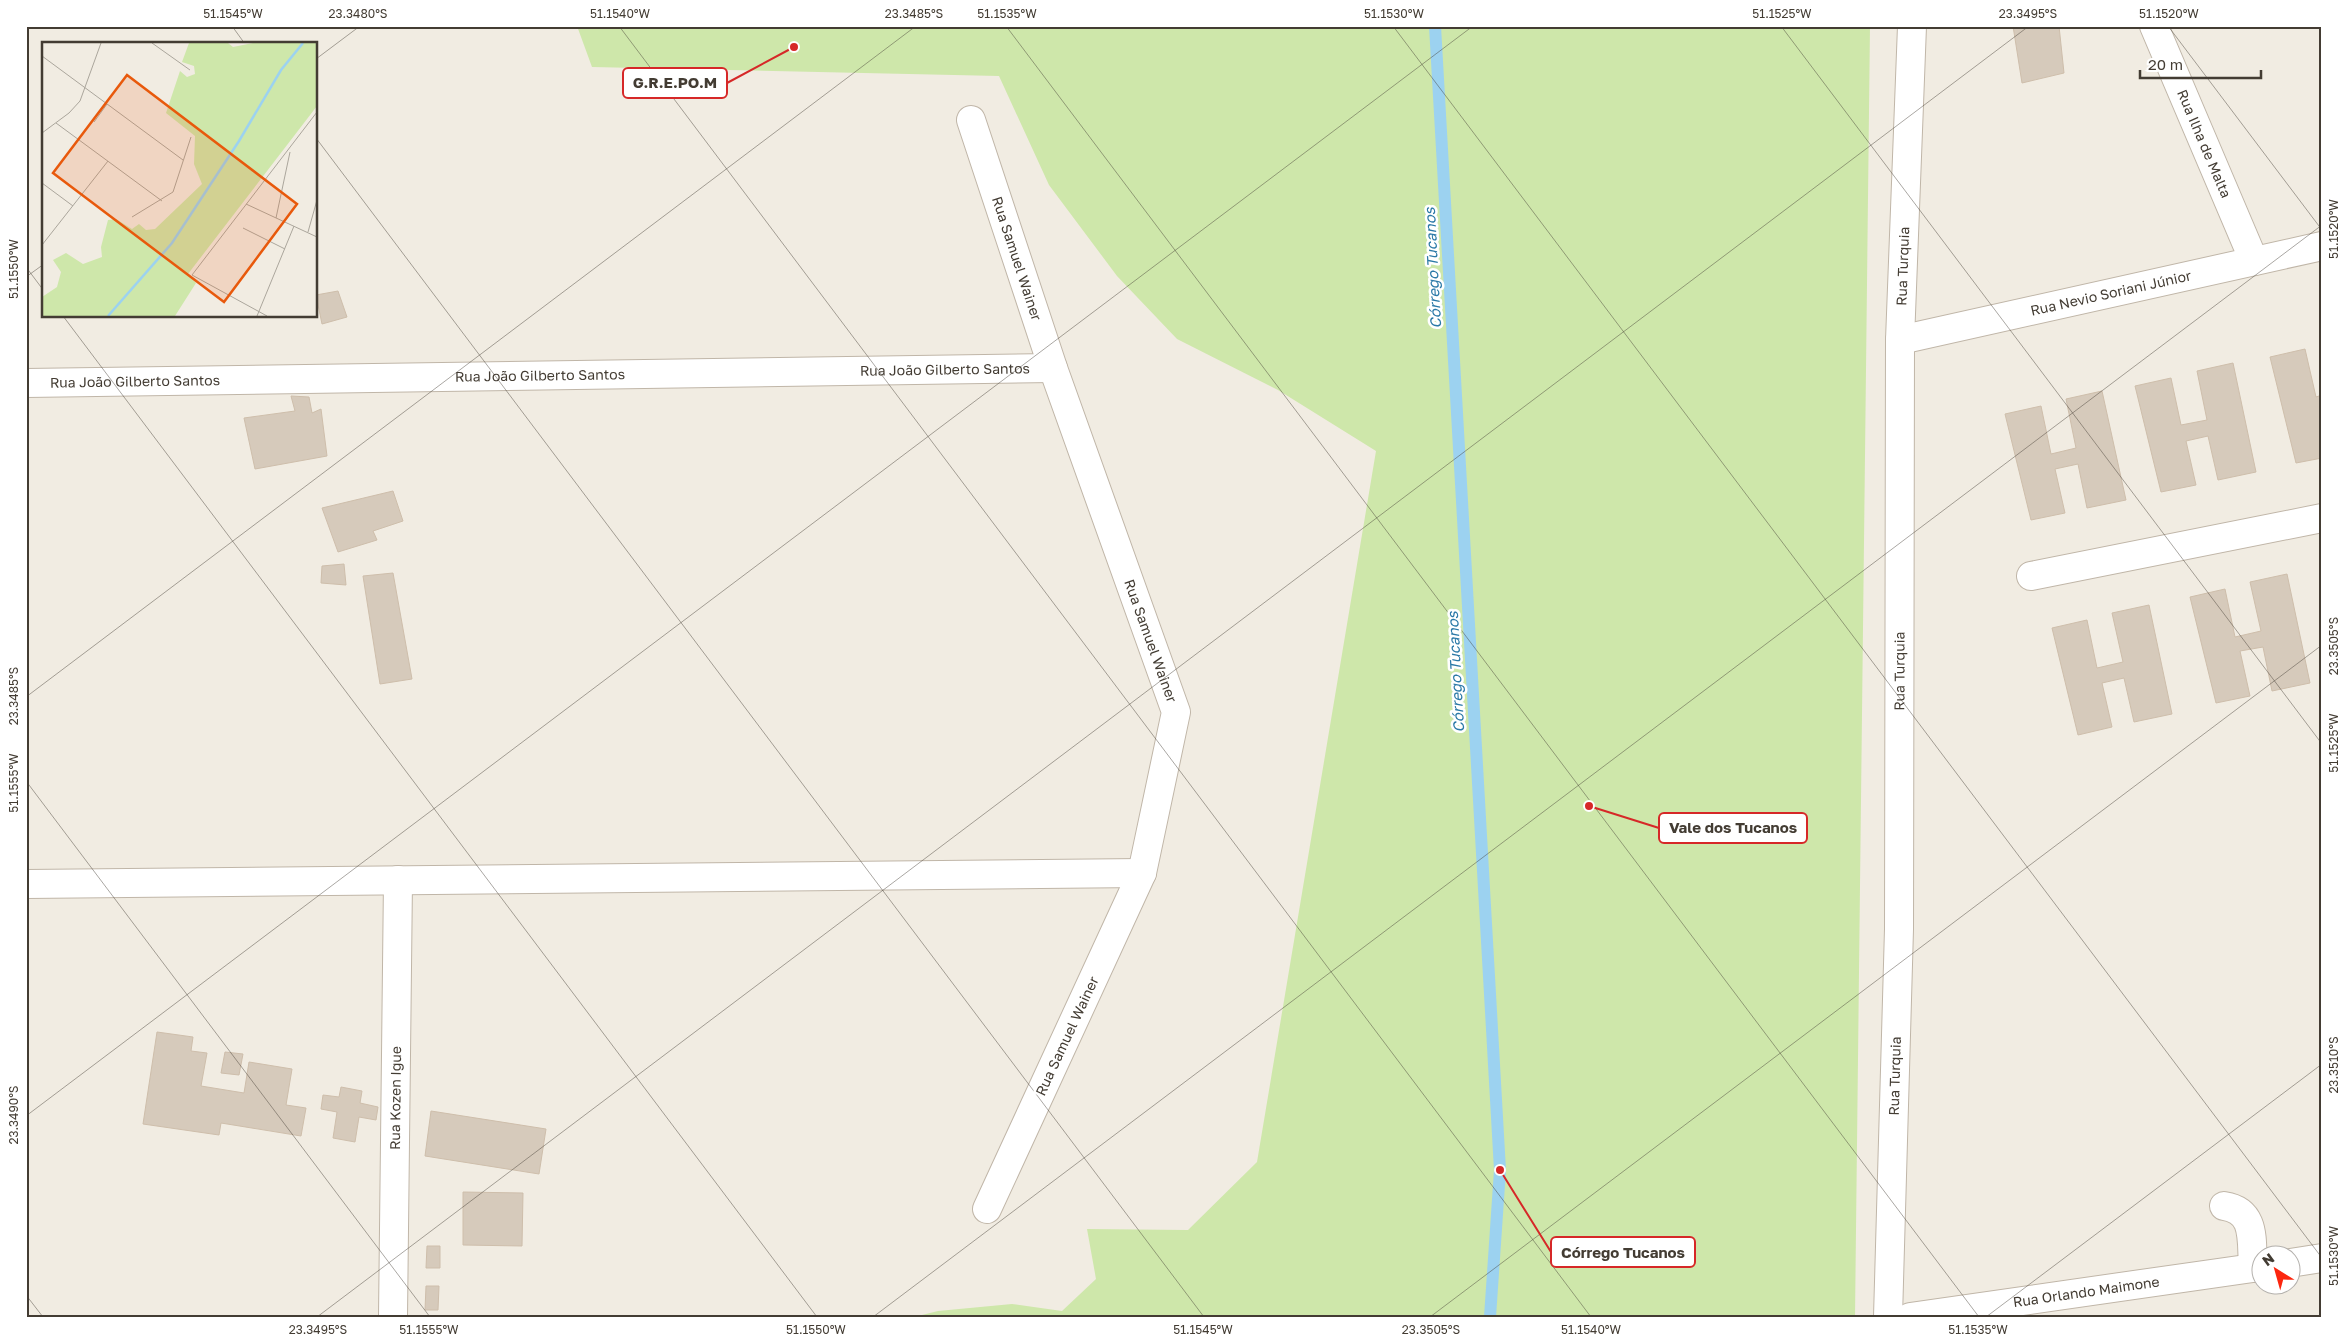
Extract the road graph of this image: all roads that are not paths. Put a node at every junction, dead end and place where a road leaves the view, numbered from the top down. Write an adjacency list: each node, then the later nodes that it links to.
1 (1912, 26): 6 (street, Rua Turquia)
2 (2154, 26): 5 (street, Rua Ilha de Malta)
3 (971, 120): 7 (street, Rua Samuel Wainer)
4 (2322, 246): 5 (street, Rua Nevio Soriani Júnior)
5 (2254, 261): 6 (street, Rua Nevio Soriani Júnior)
6 (1900, 340): 21 (street, Rua Turquia)
7 (1053, 368): 8 (street, Rua João Gilberto Santos); 11 (street, Rua Samuel Wainer)
8 (26, 384)
9 (2322, 518): 10 (street)
10 (2031, 576)
11 (1142, 872): 12 (street); 15 (street, Rua Samuel Wainer)
12 (398, 880): 13 (street); 20 (street, Rua Kozen Igue)
13 (26, 884)
14 (2224, 1206): 16 (street)
15 (986, 1209)
16 (2253, 1246)
17 (2322, 1258): 18 (street)
18 (2300, 1261)
19 (2250, 1268): 22 (street, Rua Orlando Maimone)
20 (393, 1317)
21 (1888, 1317)
22 (1910, 1317)

